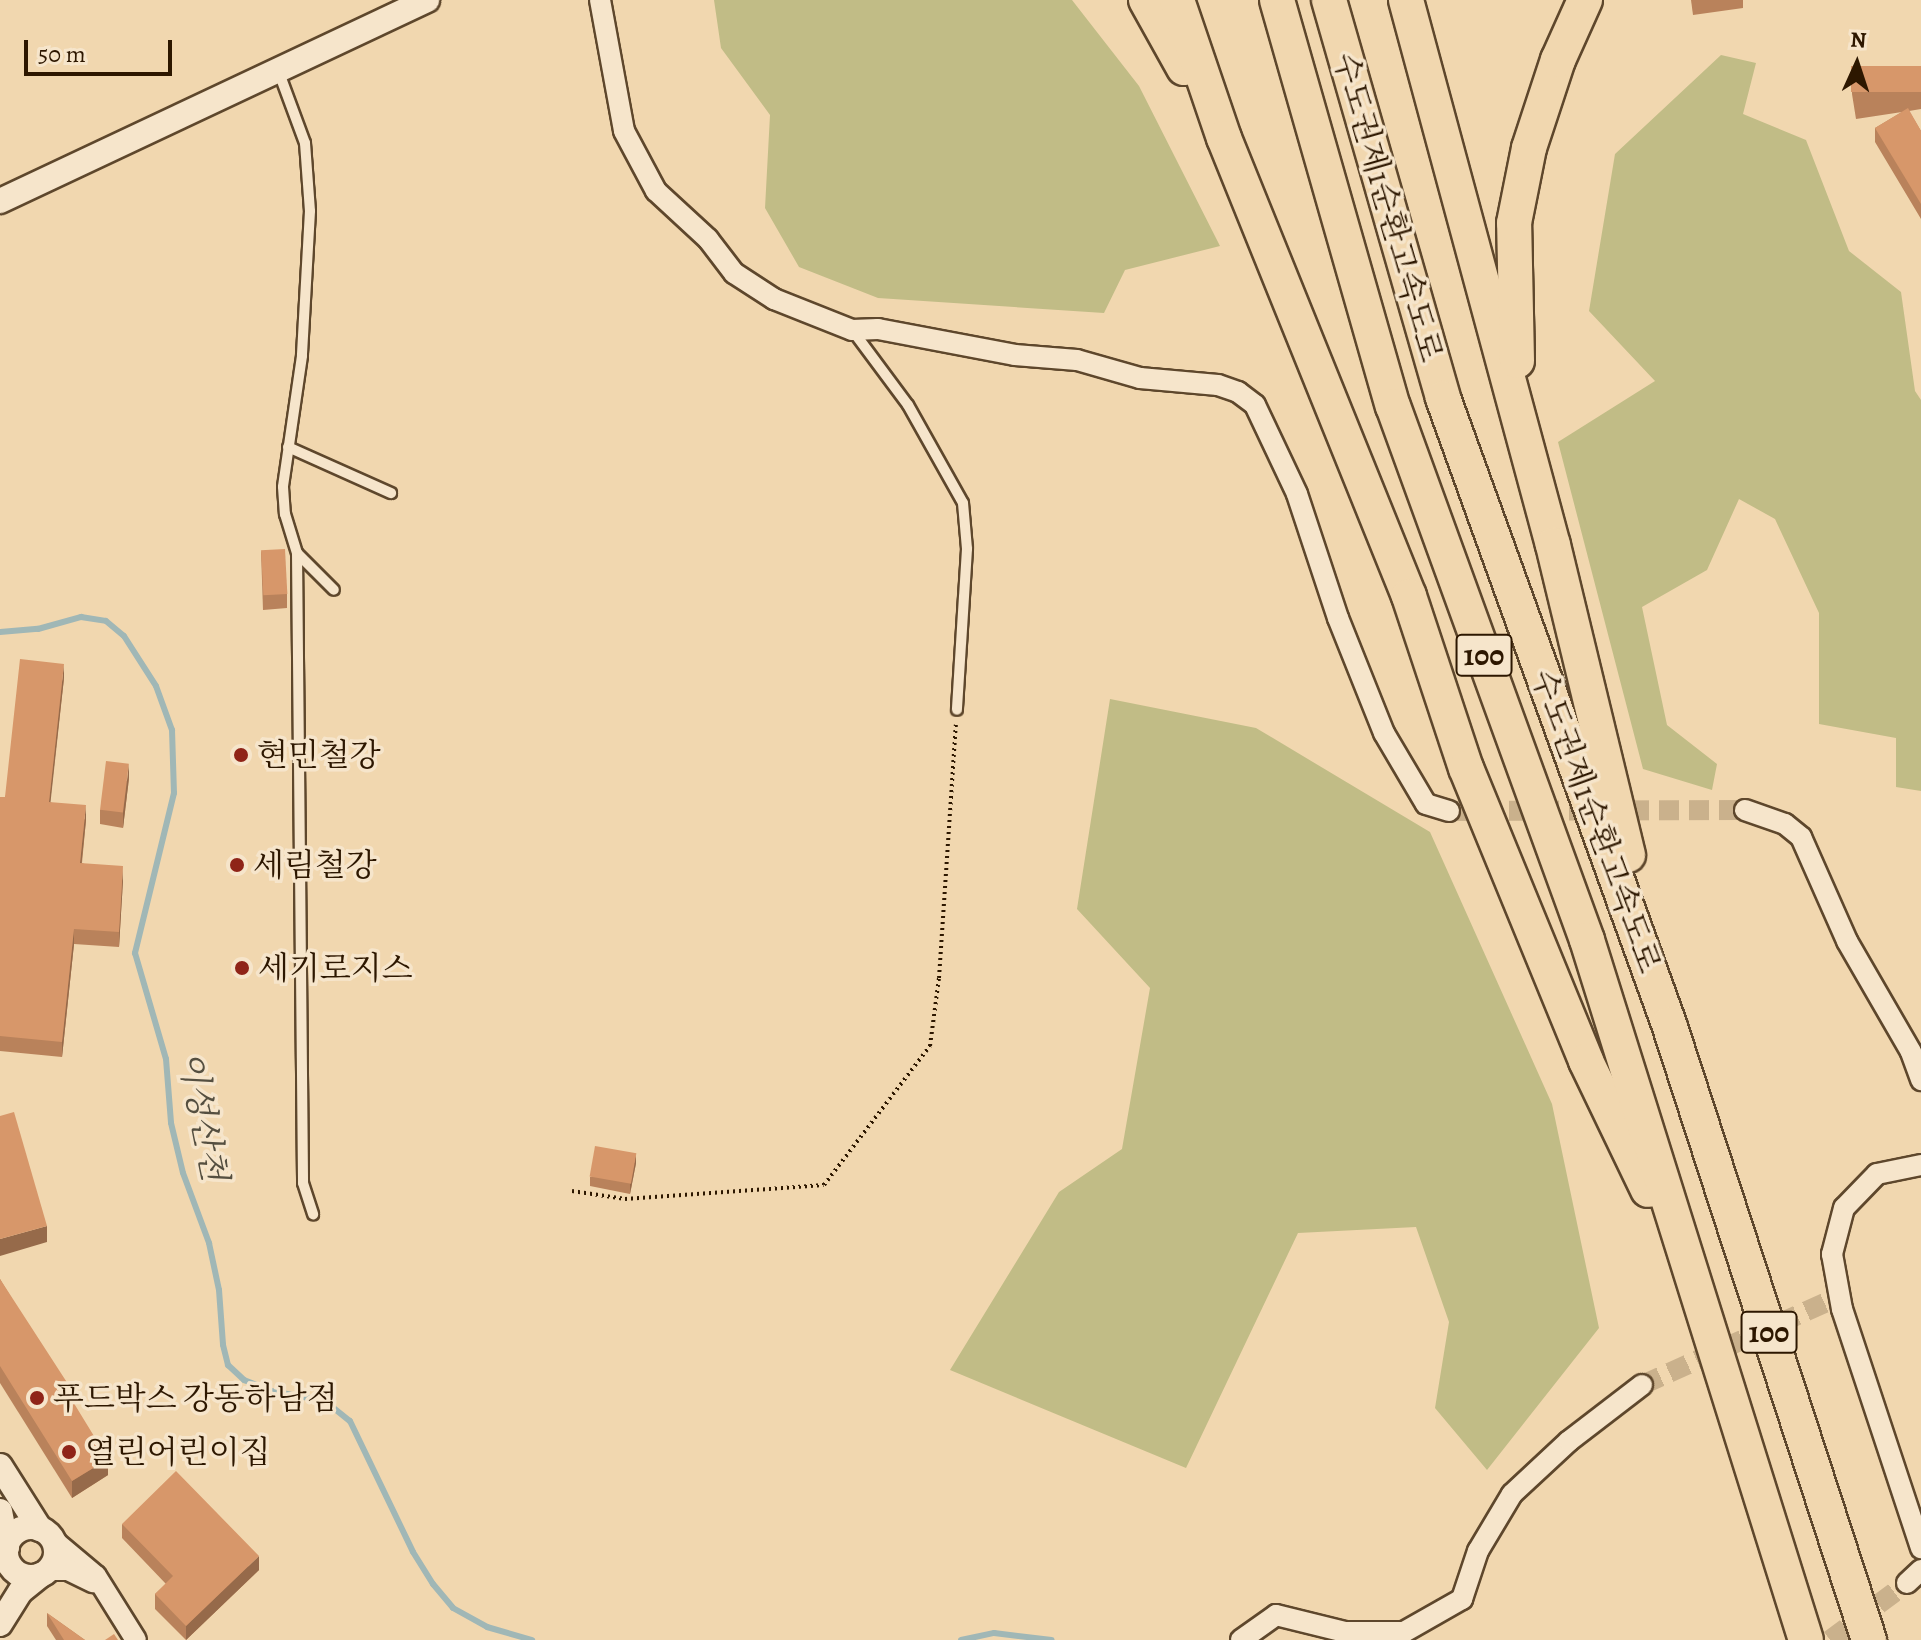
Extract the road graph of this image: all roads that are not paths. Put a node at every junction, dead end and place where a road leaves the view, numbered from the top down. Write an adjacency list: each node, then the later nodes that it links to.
1 (427, 0): 9 (street)
2 (600, 0): 12 (street)
3 (1146, 0): 10 (highway)
4 (1177, 0): 10 (highway)
5 (1277, 0): 25 (highway, 수도권제1순환고속도로 / 100)
6 (1329, 0): 21 (highway, 수도권제1순환고속도로 / 100)
7 (1406, 0): 13 (highway)
8 (1585, 0): 13 (highway)
9 (278, 69): 11 (street); 14 (lane)
10 (1224, 138): 25 (highway)
11 (0, 201)
12 (852, 330): 18 (lane); 20 (street)
13 (1519, 414): 21 (highway)
14 (288, 447): 15 (lane); 16 (lane)
15 (391, 493)
16 (297, 553): 17 (lane); 24 (lane)
17 (334, 590)
18 (957, 710)
19 (1745, 810): 22 (street)
20 (1449, 811)
21 (1669, 1024): 39 (highway, 수도권제1순환고속도로 / 100)
22 (1921, 1080)
23 (1921, 1165): 30 (street)
24 (313, 1214)
25 (1703, 1306): 38 (highway, 수도권제1순환고속도로 / 100)
26 (1642, 1385): 37 (street)
27 (0, 1466): 29 (street)
28 (0, 1511): 31 (street)
29 (46, 1534): 31 (street); 32 (street); 33 (street)
30 (1921, 1548)
31 (7, 1553): 32 (street); 34 (street)
32 (44, 1573): 33 (street); 35 (street)
33 (108, 1595): 36 (street)
34 (0, 1613)
35 (0, 1624)
36 (136, 1640)
37 (1241, 1640)
38 (1806, 1640)
39 (1869, 1640)

